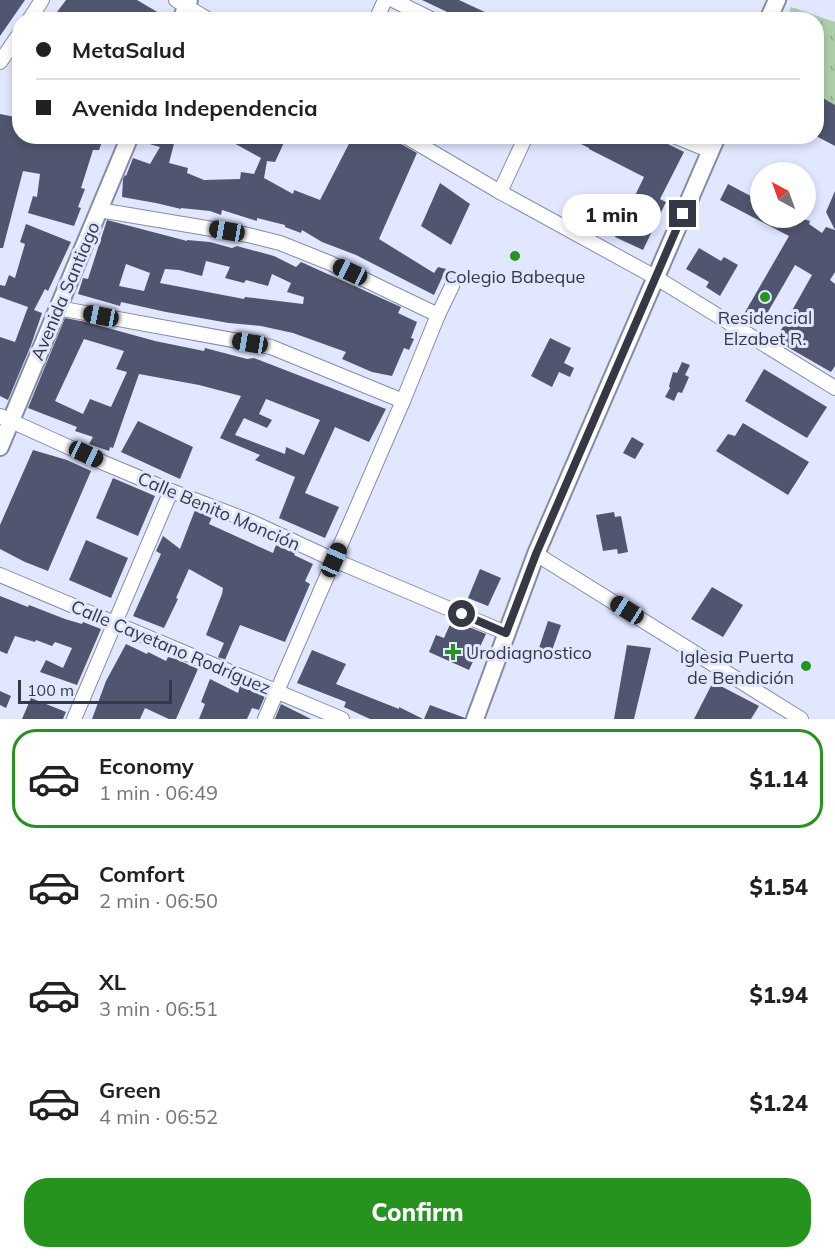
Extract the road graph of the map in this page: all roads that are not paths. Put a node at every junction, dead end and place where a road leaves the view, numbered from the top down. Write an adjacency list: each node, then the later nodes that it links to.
1 (393, 0): 2 (street)
2 (417, 12)
3 (12, 45): 4 (street)
4 (0, 62)
5 (127, 144): 10 (main road, Avenida Santiago)
6 (419, 144): 9 (street)
7 (522, 144): 9 (street)
8 (714, 144): 11 (main road)
9 (500, 192): 11 (street)
10 (99, 210): 13 (main road, Avenida Santiago); 14 (street)
11 (655, 277): 15 (street); 20 (main road)
12 (452, 286): 14 (street)
13 (58, 308): 16 (street); 17 (main road, Avenida Santiago)
14 (438, 315): 16 (street)
15 (834, 386)
16 (403, 401): 21 (street)
17 (5, 418): 18 (main road, Avenida Santiago); 19 (street, Calle Benito Monción)
18 (0, 447)
19 (171, 491): 21 (street, Calle Benito Monción); 23 (street)
20 (536, 554): 24 (main road); 30 (street)
21 (334, 560): 24 (street, Calle Benito Monción); 25 (street)
22 (0, 575): 23 (street, Calle Cayetano Rodríguez)
23 (115, 623): 25 (street, Calle Cayetano Rodríguez); 26 (street)
24 (506, 633): 29 (main road)
25 (277, 692): 27 (street); 28 (street, Calle Cayetano Rodríguez)
26 (74, 719)
27 (265, 719)
28 (342, 719)
29 (475, 719)
30 (801, 719)

